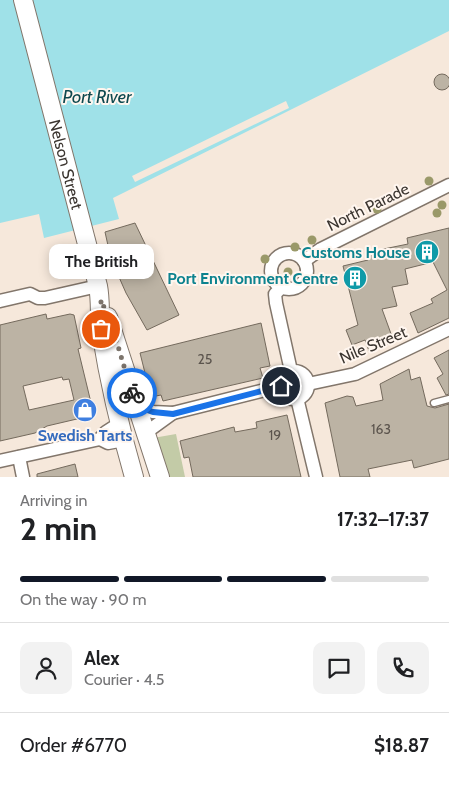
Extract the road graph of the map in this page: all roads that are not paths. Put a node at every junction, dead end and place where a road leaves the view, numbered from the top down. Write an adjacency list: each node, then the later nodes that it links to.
1 (23, 0): 7 (main road, Nelson Street)
2 (449, 185): 4 (street, North Parade)
3 (449, 191): 4 (street)
4 (434, 193): 5 (street, North Parade)
5 (304, 261): 6 (street); 6 (street)
6 (281, 288): 10 (street)
7 (99, 293): 8 (street); 16 (main road, Nelson Street); 18 (main road, Nelson Street)
8 (0, 301)
9 (449, 329): 11 (street, Nile Street)
10 (292, 371): 11 (street); 12 (street)
11 (308, 384): 13 (street)
12 (281, 386): 13 (street); 17 (street)
13 (297, 398): 24 (street)
14 (449, 399): 15 (lane)
15 (434, 403)
16 (136, 406): 17 (street); 18 (main road, Nelson Street)
17 (173, 414): 18 (street)
18 (131, 434): 19 (street); 21 (main road, Nelson Street); 22 (main road, Nelson Street)
19 (19, 457): 20 (street); 23 (street)
20 (0, 461)
21 (129, 472)
22 (158, 476)
23 (23, 477)
24 (316, 477)

